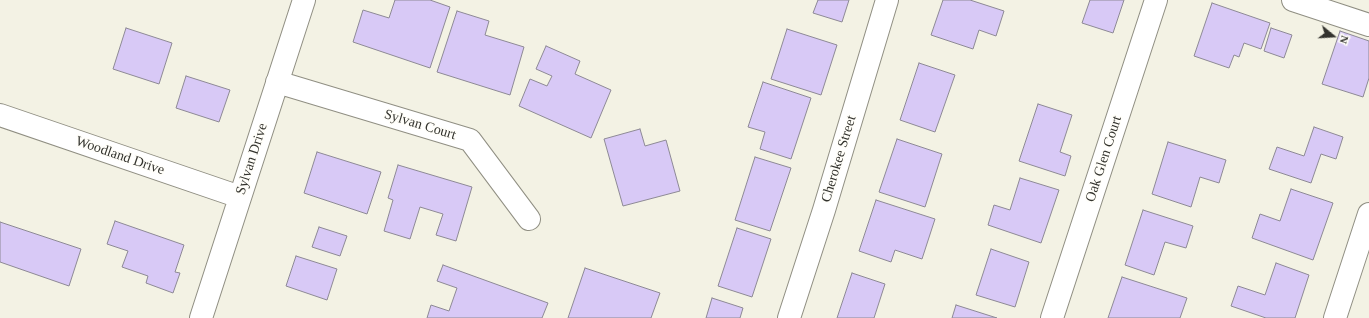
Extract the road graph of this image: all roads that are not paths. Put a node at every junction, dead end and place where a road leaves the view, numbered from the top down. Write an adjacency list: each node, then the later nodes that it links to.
1 (304, 0): 6 (street, Sylvan Drive)
2 (887, 0): 12 (street, Cherokee Street)
3 (1156, 0): 13 (street, Oak Glen Court)
4 (1293, 0): 5 (street)
5 (1369, 25)
6 (277, 82): 8 (street, Sylvan Drive); 10 (street, Sylvan Court)
7 (0, 115): 8 (street, Woodland Drive)
8 (240, 197): 11 (street, Sylvan Drive)
9 (1369, 214): 14 (street)
10 (529, 219)
11 (201, 318)
12 (789, 318)
13 (1052, 318)
14 (1335, 318)

